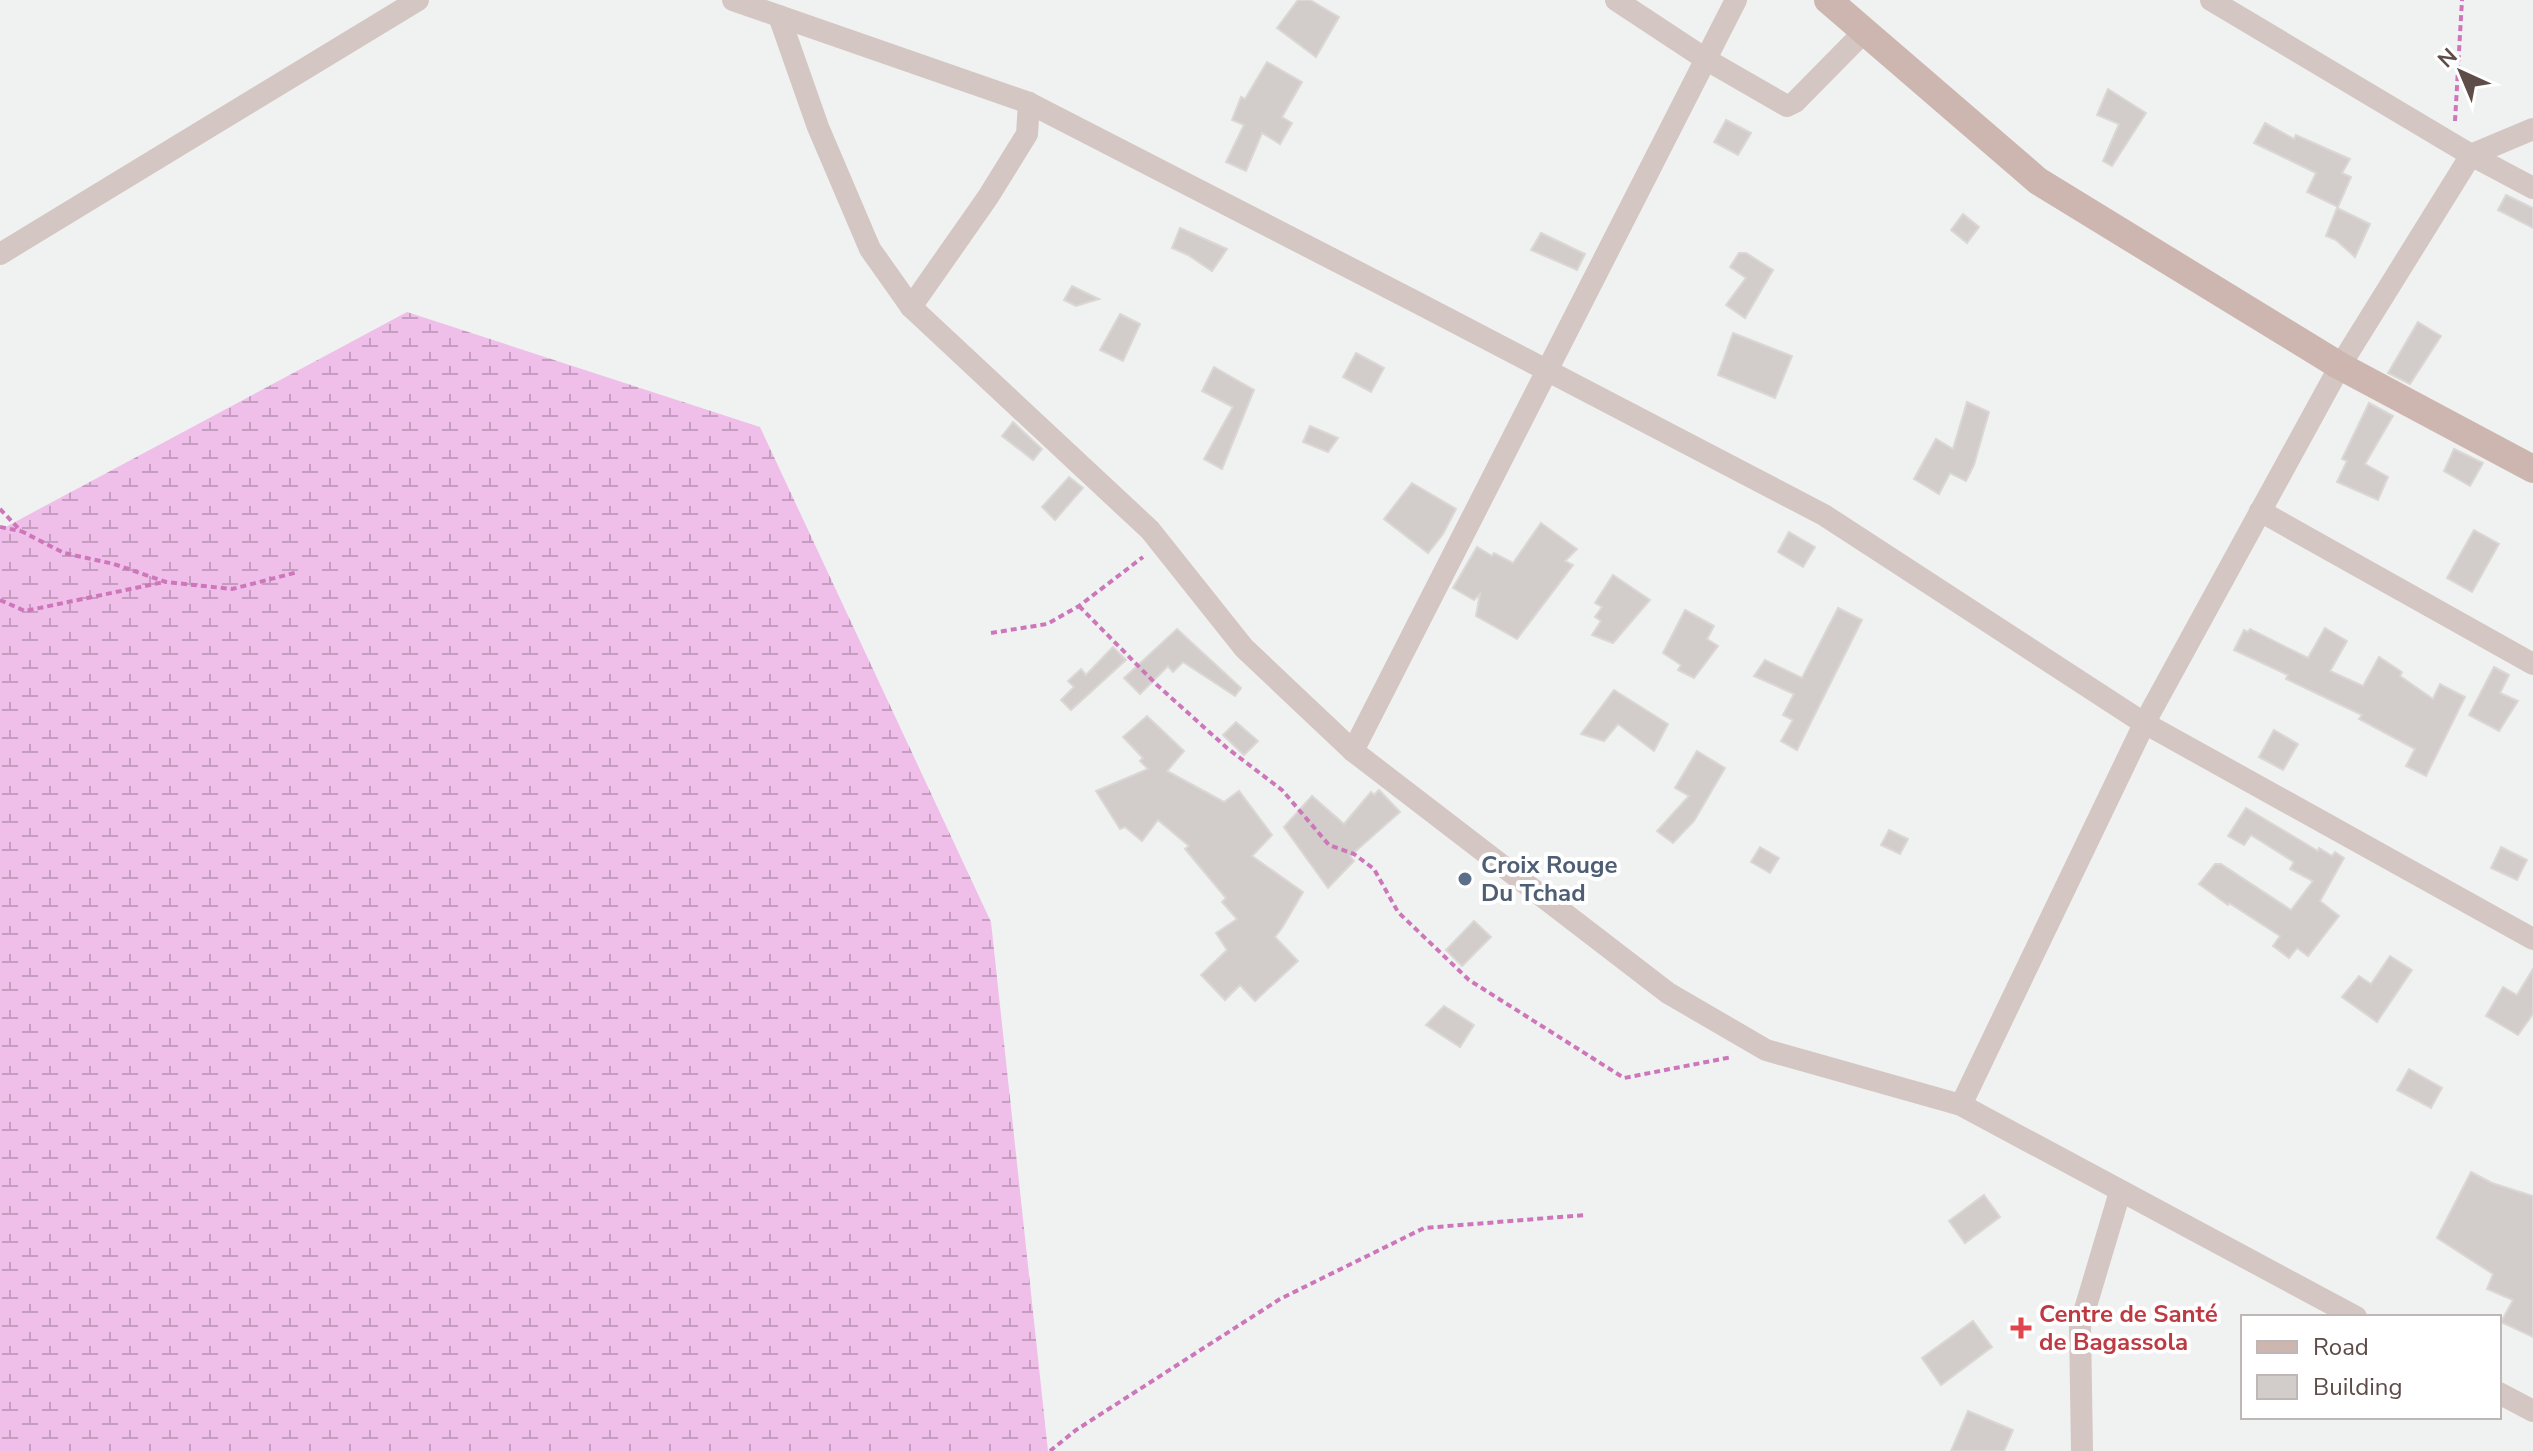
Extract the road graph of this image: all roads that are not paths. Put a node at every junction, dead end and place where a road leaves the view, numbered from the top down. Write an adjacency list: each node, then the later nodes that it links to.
1 (418, 0): 14 (street)
2 (733, 0): 7 (street)
3 (1616, 0): 9 (street)
4 (1736, 0): 9 (street)
5 (1828, 0): 8 (main road)
6 (2211, 0): 12 (street)
7 (779, 16): 10 (street); 15 (street)
8 (1865, 31): 9 (street); 16 (main road)
9 (1707, 60): 17 (street)
10 (1029, 103): 15 (street); 17 (street)
11 (2533, 129): 12 (street)
12 (2463, 149): 13 (street); 16 (street)
13 (2533, 188)
14 (0, 254)
15 (911, 307): 22 (street)
16 (2340, 366): 18 (main road); 19 (street)
17 (1547, 370): 21 (street); 22 (street)
18 (2533, 469)
19 (2260, 511): 20 (street); 21 (street)
20 (2533, 664)
21 (2145, 722): 23 (street); 24 (street)
22 (1353, 751): 24 (street)
23 (2533, 939)
24 (1961, 1105): 25 (street)
25 (2120, 1192): 26 (street); 29 (street)
26 (2352, 1315)
27 (2501, 1394): 28 (street)
28 (2533, 1411)
29 (2082, 1451)

